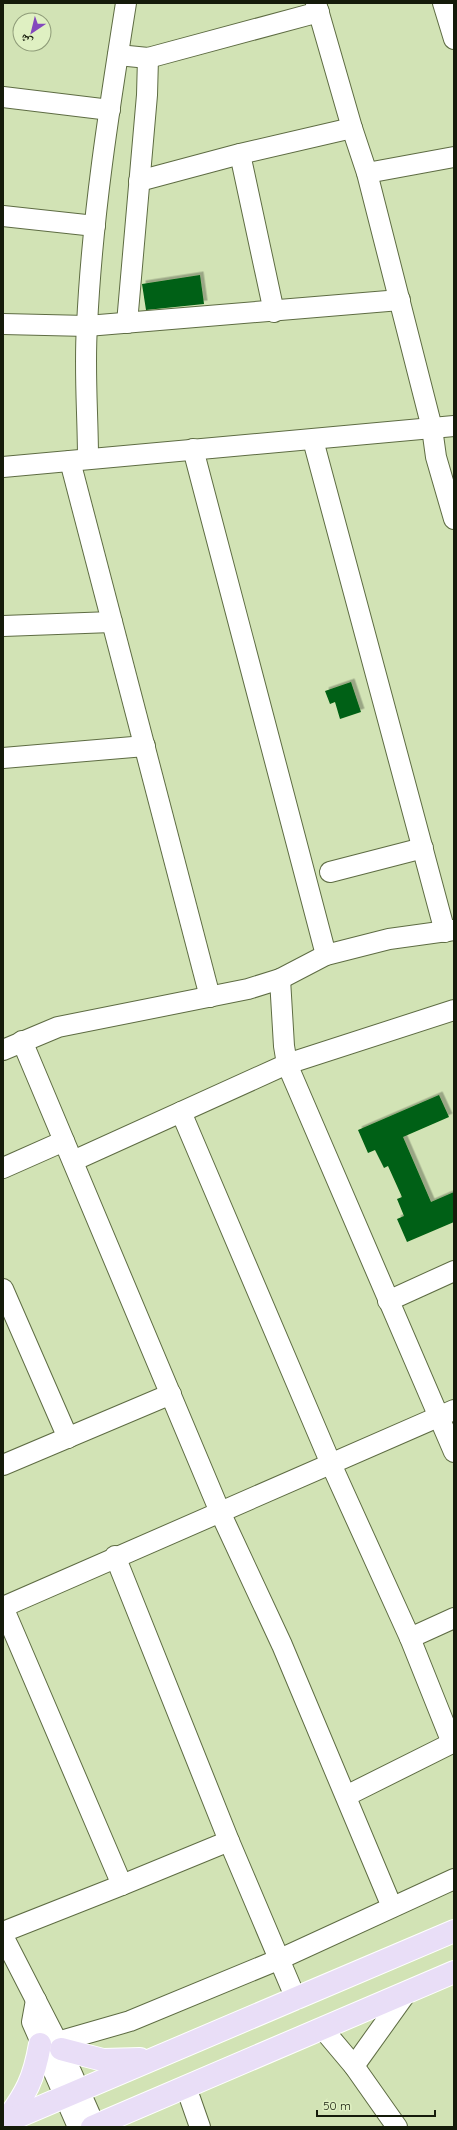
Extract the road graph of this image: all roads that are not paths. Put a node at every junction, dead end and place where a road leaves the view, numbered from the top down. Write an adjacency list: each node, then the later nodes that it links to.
1 (126, 3): 5 (street)
2 (444, 3): 4 (street)
3 (318, 8): 6 (street); 9 (street)
4 (454, 39)
5 (118, 55): 6 (street); 8 (street)
6 (148, 58): 13 (street)
7 (3, 97): 8 (street)
8 (110, 110): 15 (street)
9 (352, 128): 10 (street); 12 (street)
10 (240, 154): 13 (street); 17 (street)
11 (454, 157): 12 (street)
12 (367, 173): 16 (street)
13 (139, 181): 18 (street)
14 (3, 216): 15 (street)
15 (95, 226): 20 (street)
16 (400, 300): 17 (street); 22 (street)
17 (274, 312): 18 (street)
18 (127, 323): 20 (street)
19 (3, 324): 20 (street)
20 (87, 326): 25 (street)
21 (454, 426): 22 (street)
22 (432, 428): 23 (street); 27 (street)
23 (313, 440): 24 (street); 32 (street)
24 (193, 449): 25 (street); 35 (street)
25 (79, 460): 26 (street); 28 (street)
26 (3, 467)
27 (454, 519)
28 (112, 622): 29 (street); 30 (street)
29 (3, 626)
30 (145, 746): 31 (street); 37 (street)
31 (3, 758)
32 (423, 848): 33 (street); 34 (street)
33 (330, 872)
34 (450, 931): 35 (street)
35 (326, 954): 36 (street)
36 (280, 979): 37 (street); 41 (street)
37 (210, 997): 39 (street)
38 (454, 1010): 41 (street)
39 (22, 1041): 40 (street); 43 (street)
40 (3, 1050)
41 (287, 1064): 42 (street); 48 (street)
42 (181, 1112): 44 (street); 53 (street)
43 (64, 1140): 44 (street); 45 (street)
44 (73, 1161): 49 (street)
45 (3, 1168)
46 (454, 1271): 48 (street)
47 (3, 1289): 51 (street)
48 (388, 1301): 50 (street)
49 (171, 1394): 51 (street); 55 (street)
50 (446, 1414): 52 (street); 53 (street)
51 (68, 1438): 54 (street)
52 (454, 1452)
53 (330, 1464): 55 (street); 59 (street)
54 (3, 1465)
55 (220, 1512): 56 (street); 61 (street)
56 (115, 1556): 57 (street); 62 (street)
57 (3, 1607): 64 (street)
58 (454, 1618): 59 (street)
59 (410, 1638): 60 (street)
60 (453, 1742): 61 (street)
61 (346, 1796): 65 (street)
62 (228, 1841): 64 (street); 69 (street)
63 (454, 1879): 65 (street)
64 (122, 1886): 67 (street)
65 (392, 1907): 69 (street)
66 (454, 1931): 72 (main road)
67 (3, 1932)
68 (3, 1936): 74 (street)
69 (280, 1958): 72 (street); 74 (street)
70 (454, 1972): 71 (main road)
71 (407, 1992): 73 (main road); 76 (street)
72 (296, 1999): 75 (main road)
73 (322, 2028): 76 (street); 77 (main road)
74 (53, 2045): 75 (main road); 78 (street); 79 (main road)
75 (158, 2058): 78 (main road)
76 (354, 2066): 82 (street)
77 (186, 2087): 80 (main road); 81 (street)
78 (72, 2094): 79 (main road); 80 (street)
79 (4, 2122)
80 (88, 2126)
81 (200, 2127)
82 (397, 2127)

